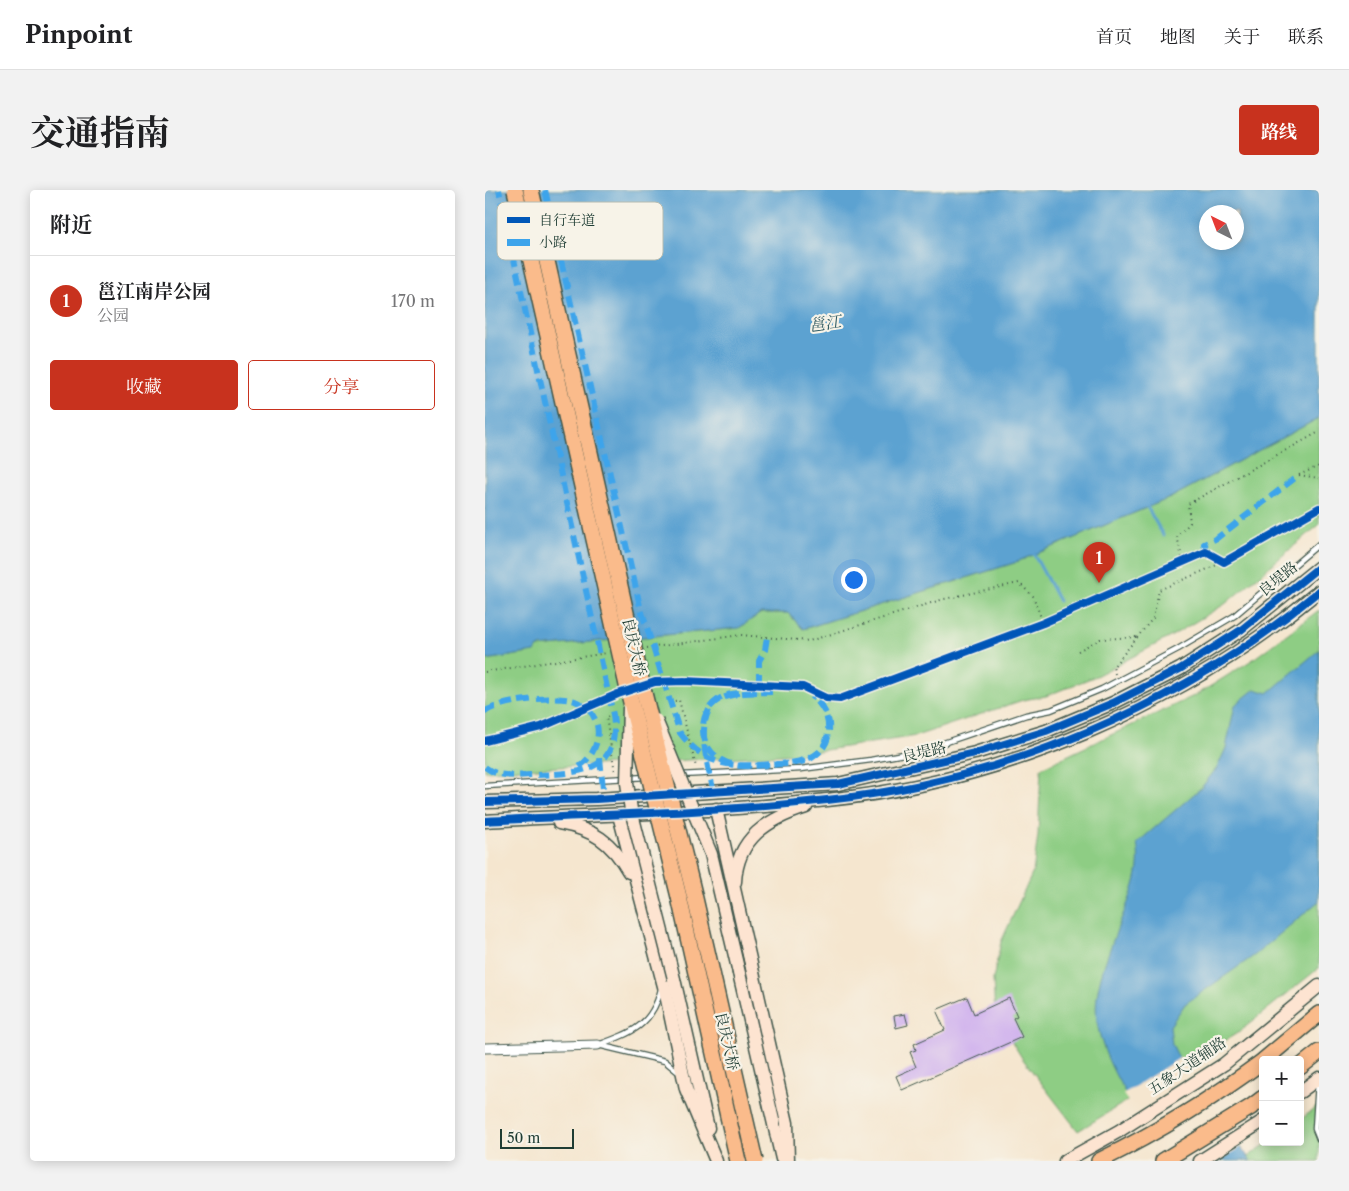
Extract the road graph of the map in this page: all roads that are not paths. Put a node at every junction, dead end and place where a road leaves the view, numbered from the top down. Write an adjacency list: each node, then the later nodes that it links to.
1 (532, 260): 6 (main road, 良庆大桥, bridge)
2 (546, 260): 6 (main road, 良庆大桥, bridge)
3 (1319, 544): 7 (lane)
4 (1319, 567): 11 (main road, 良堤路)
5 (1319, 591): 10 (main road, 良堤路)
6 (637, 693): 18 (main road, bridge); 34 (main road, 良庆大桥, bridge); 35 (main road, 良庆大桥, bridge); 36 (main road, bridge)
7 (661, 776)
8 (652, 777): 9 (lane)
9 (485, 786)
10 (828, 800): 12 (main road, 良堤路); 17 (main road)
11 (485, 802)
12 (716, 809): 13 (main road, 良堤路); 17 (main road)
13 (619, 815): 14 (main road, 良堤路); 16 (main road)
14 (534, 818): 15 (main road, 良堤路); 16 (main road)
15 (485, 821)
16 (639, 889): 18 (main road)
17 (734, 894): 37 (main road)
18 (669, 981): 21 (lane); 27 (main road); 33 (main road)
19 (1319, 986): 38 (main road, 五象大道辅路)
20 (1319, 1014): 24 (main road)
21 (598, 1045): 22 (street); 27 (lane)
22 (485, 1048)
23 (1319, 1052): 26 (main road)
24 (1269, 1056)
25 (1259, 1064): 39 (main road)
26 (1304, 1064)
27 (683, 1078): 33 (main road)
28 (1318, 1078): 29 (main road); 32 (lane)
29 (1304, 1089)
30 (1259, 1101): 40 (main road)
31 (1259, 1124): 41 (main road)
32 (1319, 1139)
33 (717, 1161)
34 (738, 1161)
35 (755, 1161)
36 (783, 1161)
37 (788, 1161)
38 (1065, 1161)
39 (1099, 1161)
40 (1163, 1161)
41 (1200, 1161)

